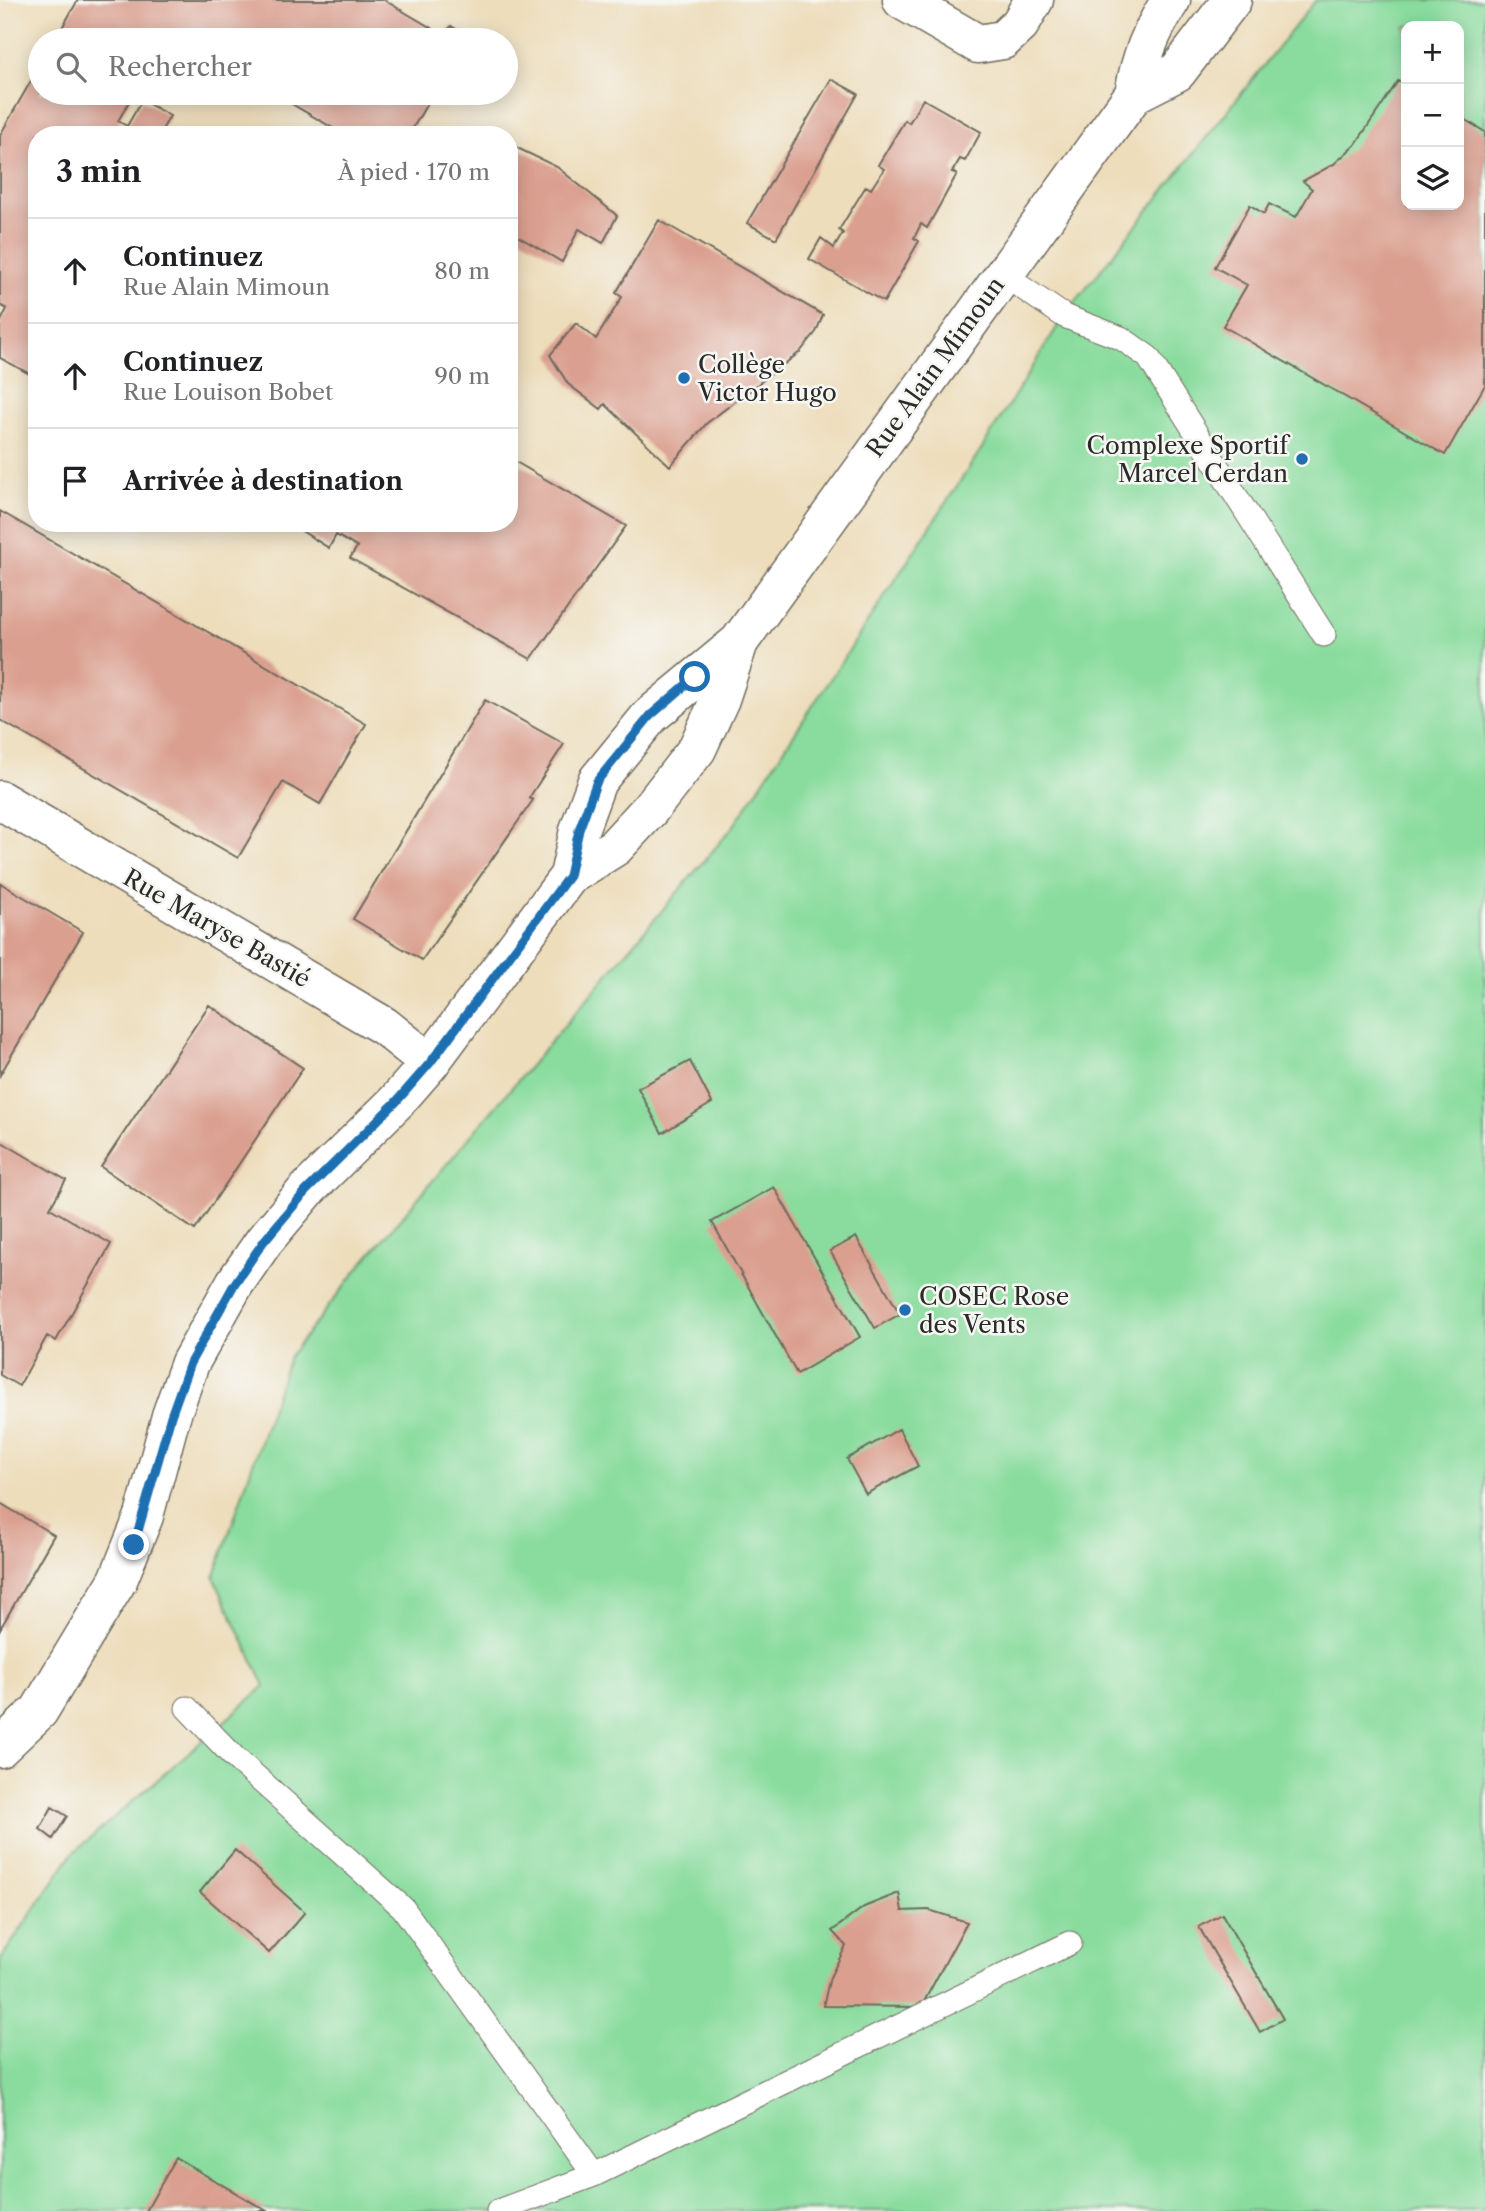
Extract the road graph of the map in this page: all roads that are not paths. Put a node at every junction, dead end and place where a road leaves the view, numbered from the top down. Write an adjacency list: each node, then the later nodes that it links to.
1 (902, 0): 2 (street)
2 (1034, 0)
3 (1171, 0): 5 (street, Rue Alain Mimoun)
4 (1232, 0): 5 (street, Rue Alain Mimoun)
5 (1134, 94): 6 (street, Rue Alain Mimoun)
6 (1002, 274): 7 (lane); 8 (street, Rue Alain Mimoun)
7 (1324, 635)
8 (738, 642): 10 (street, Rue Alain Mimoun); 10 (street, Rue Alain Mimoun)
9 (0, 800): 11 (street, Rue Maryse Bastié)
10 (569, 876): 11 (street, Rue Alain Mimoun)
11 (430, 1063): 13 (street, Rue Alain Mimoun)
12 (187, 1709): 15 (lane)
13 (0, 1748)
14 (1070, 1943): 15 (lane)
15 (594, 2175): 16 (lane)
16 (498, 2211)

